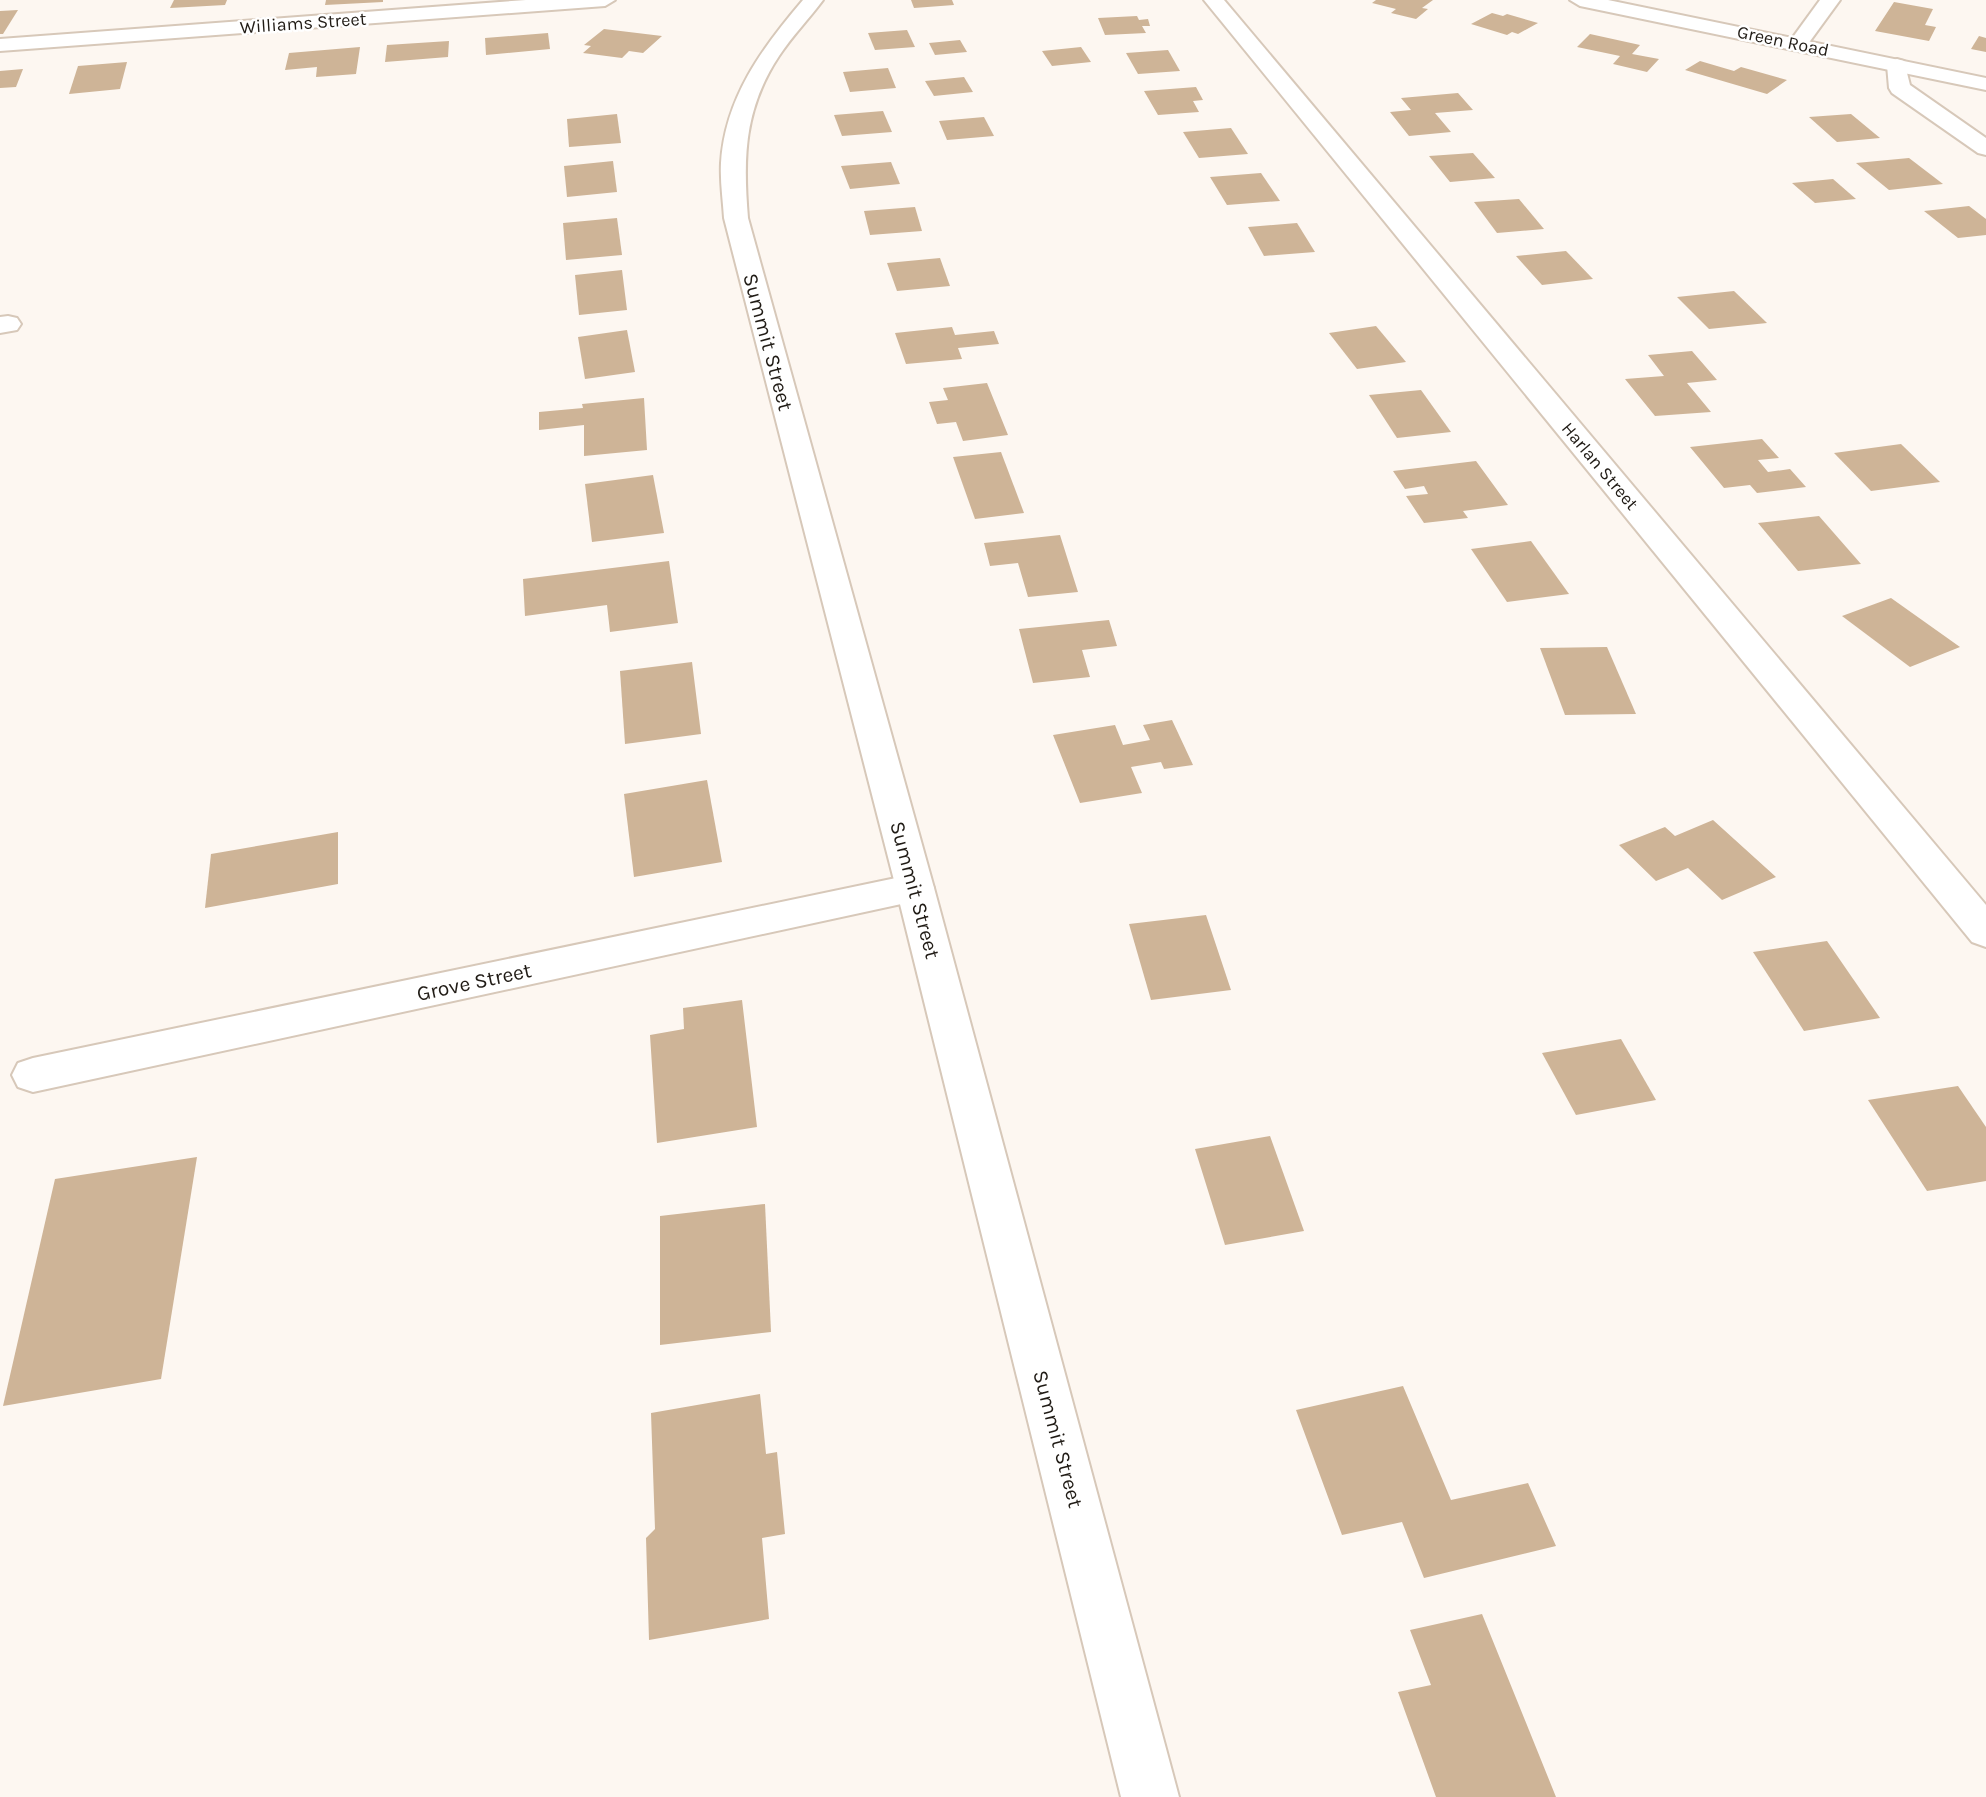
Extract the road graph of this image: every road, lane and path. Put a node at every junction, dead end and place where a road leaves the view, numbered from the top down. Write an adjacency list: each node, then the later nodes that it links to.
1 (605, 0): 7 (street, Williams Street)
2 (813, 0): 11 (street, Summit Street)
3 (1214, 0): 12 (street, Harlan Street)
4 (1580, 0): 6 (street, Green Road)
5 (1830, 0): 6 (street)
6 (1798, 44): 8 (street, Green Road)
7 (0, 45)
8 (1897, 65): 9 (street, Green Road); 10 (street)
9 (1986, 84)
10 (1986, 148)
11 (915, 888): 13 (street, Grove Street); 14 (street, Summit Street)
12 (1986, 932)
13 (33, 1075)
14 (1150, 1797)

